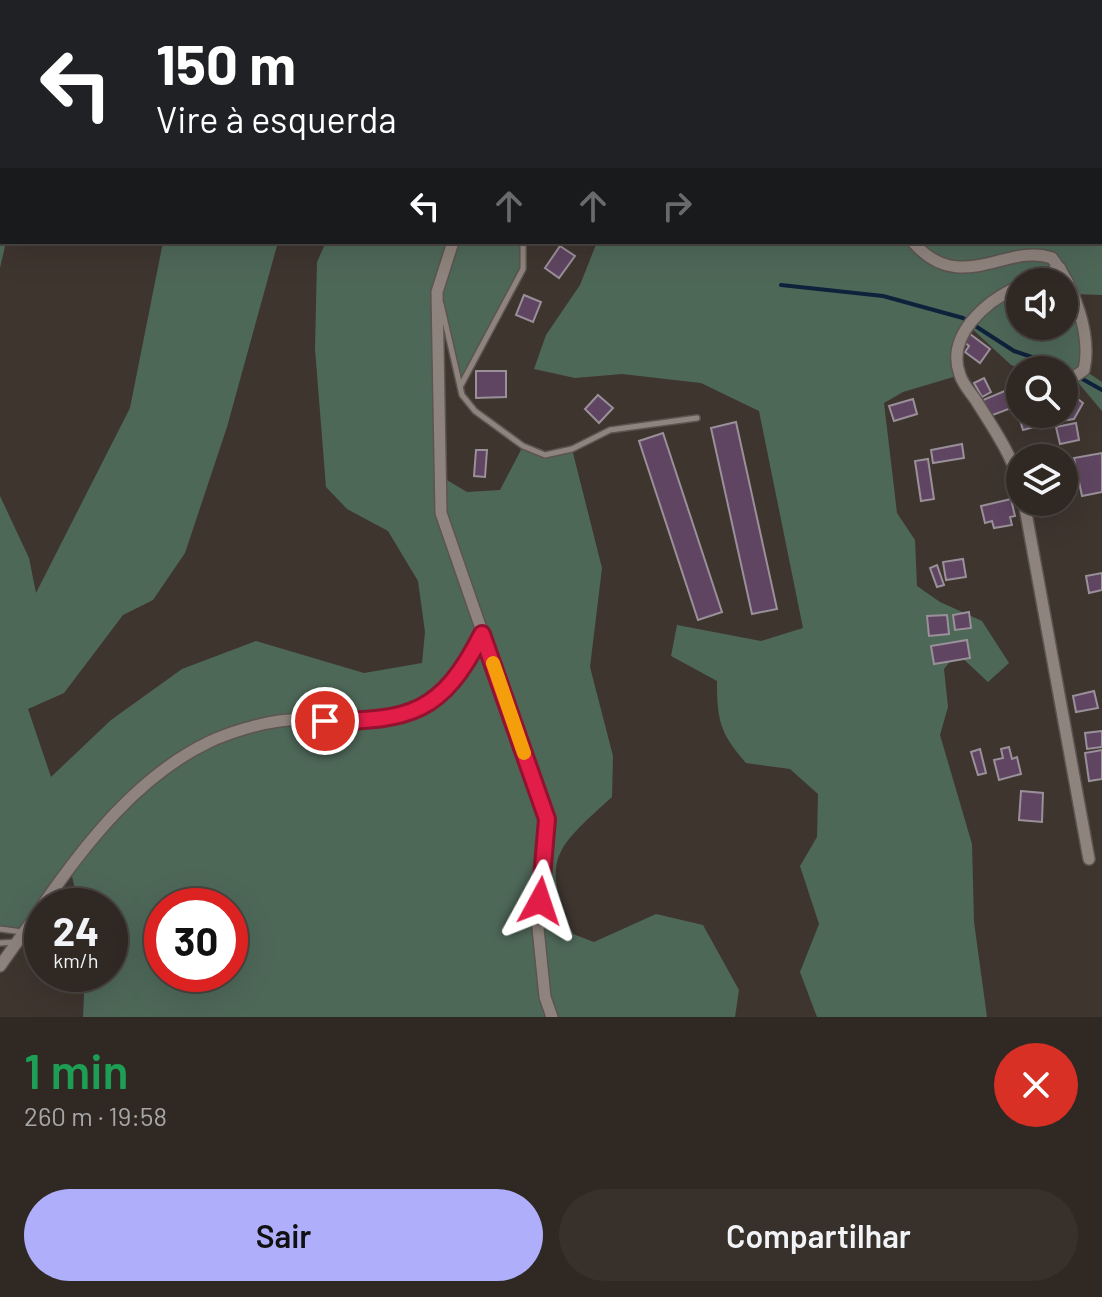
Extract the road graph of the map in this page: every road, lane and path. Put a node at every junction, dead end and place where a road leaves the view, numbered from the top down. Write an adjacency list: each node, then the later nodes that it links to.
1 (452, 244): 5 (street)
2 (523, 244): 9 (lane)
3 (915, 244): 4 (street)
4 (1060, 268)
5 (437, 292): 9 (lane); 13 (street)
6 (1006, 296): 11 (street)
7 (1078, 314): 8 (street)
8 (1078, 372)
9 (460, 386): 10 (lane)
10 (697, 418)
11 (1006, 448)
12 (1027, 516): 14 (street)
13 (482, 634): 15 (street); 21 (street)
14 (1089, 859)
15 (55, 888)
16 (0, 929): 18 (lane)
17 (24, 933): 18 (street)
18 (21, 937): 19 (lane); 20 (street)
19 (0, 943)
20 (0, 966)
21 (552, 1017)

